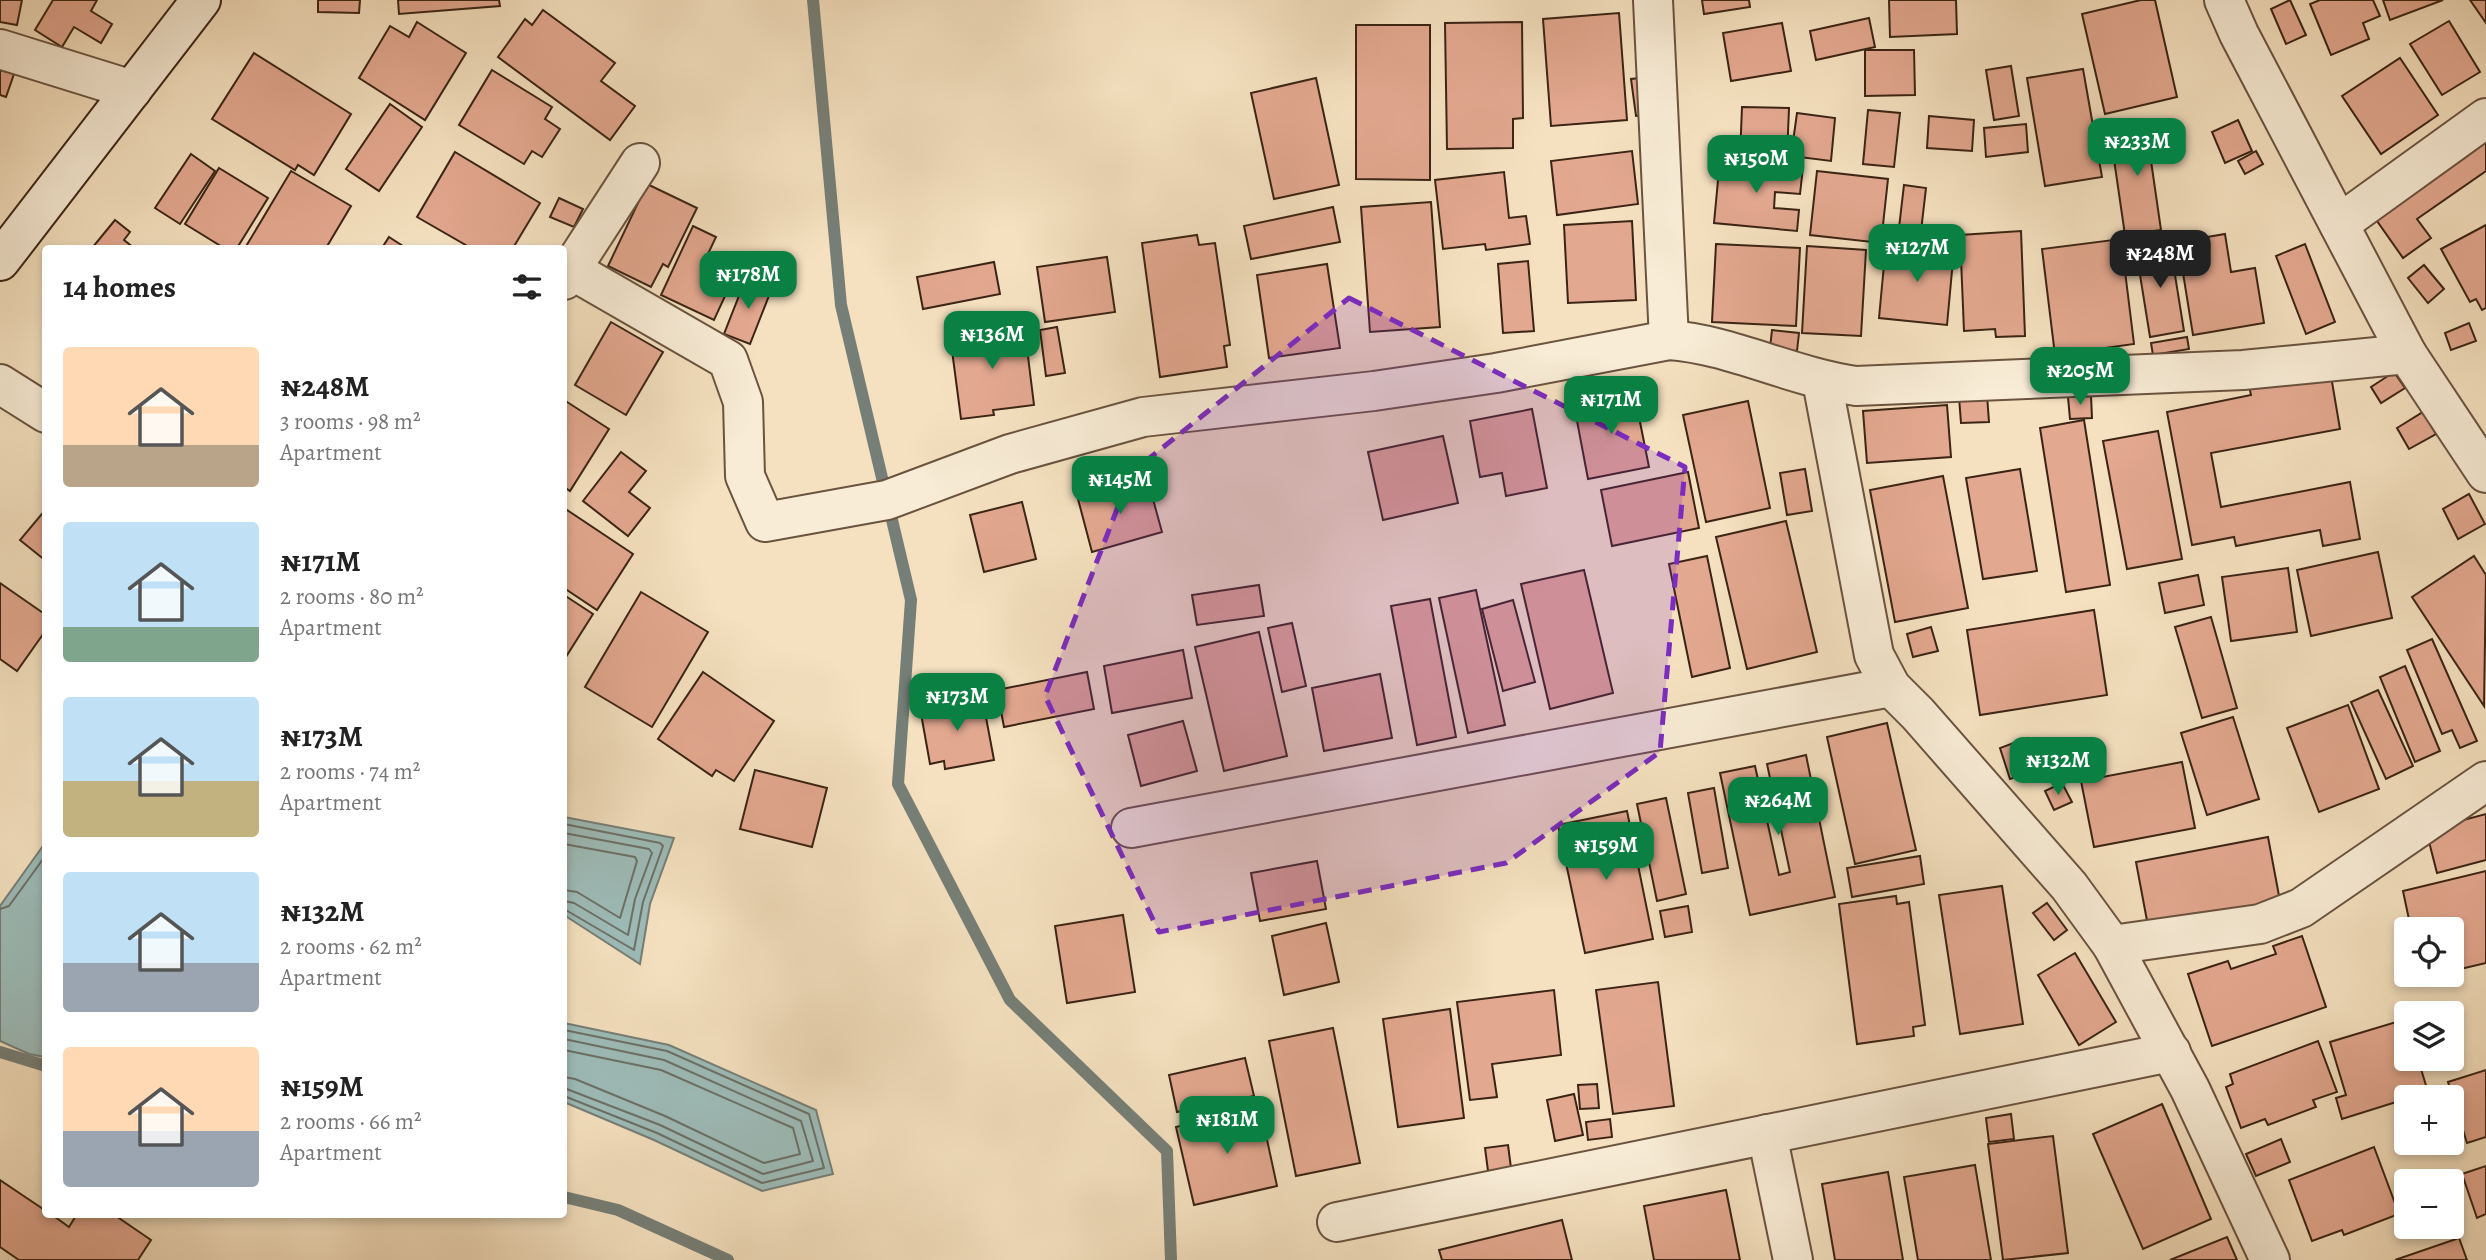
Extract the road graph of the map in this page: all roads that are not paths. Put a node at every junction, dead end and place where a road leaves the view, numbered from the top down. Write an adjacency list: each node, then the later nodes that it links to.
1 (201, 0): 5 (street)
2 (1653, 0): 11 (street)
3 (2224, 0): 8 (street)
4 (0, 49): 5 (street)
5 (132, 90): 9 (street)
6 (2486, 118): 8 (street)
7 (640, 163): 10 (street)
8 (2339, 224): 12 (street)
9 (0, 261)
10 (567, 275): 11 (street)
11 (1669, 340): 13 (street)
12 (2407, 354): 13 (street); 16 (street)
13 (1822, 382): 17 (street)
14 (0, 384): 15 (street)
15 (42, 410)
16 (2486, 473)
17 (1891, 687): 19 (street); 20 (street)
18 (2486, 781): 20 (street)
19 (1131, 828)
20 (2112, 945): 21 (street)
21 (2171, 1052): 22 (street); 25 (street)
22 (1768, 1134): 23 (street); 24 (street)
23 (1337, 1222)
24 (1793, 1260)
25 (2270, 1260)

